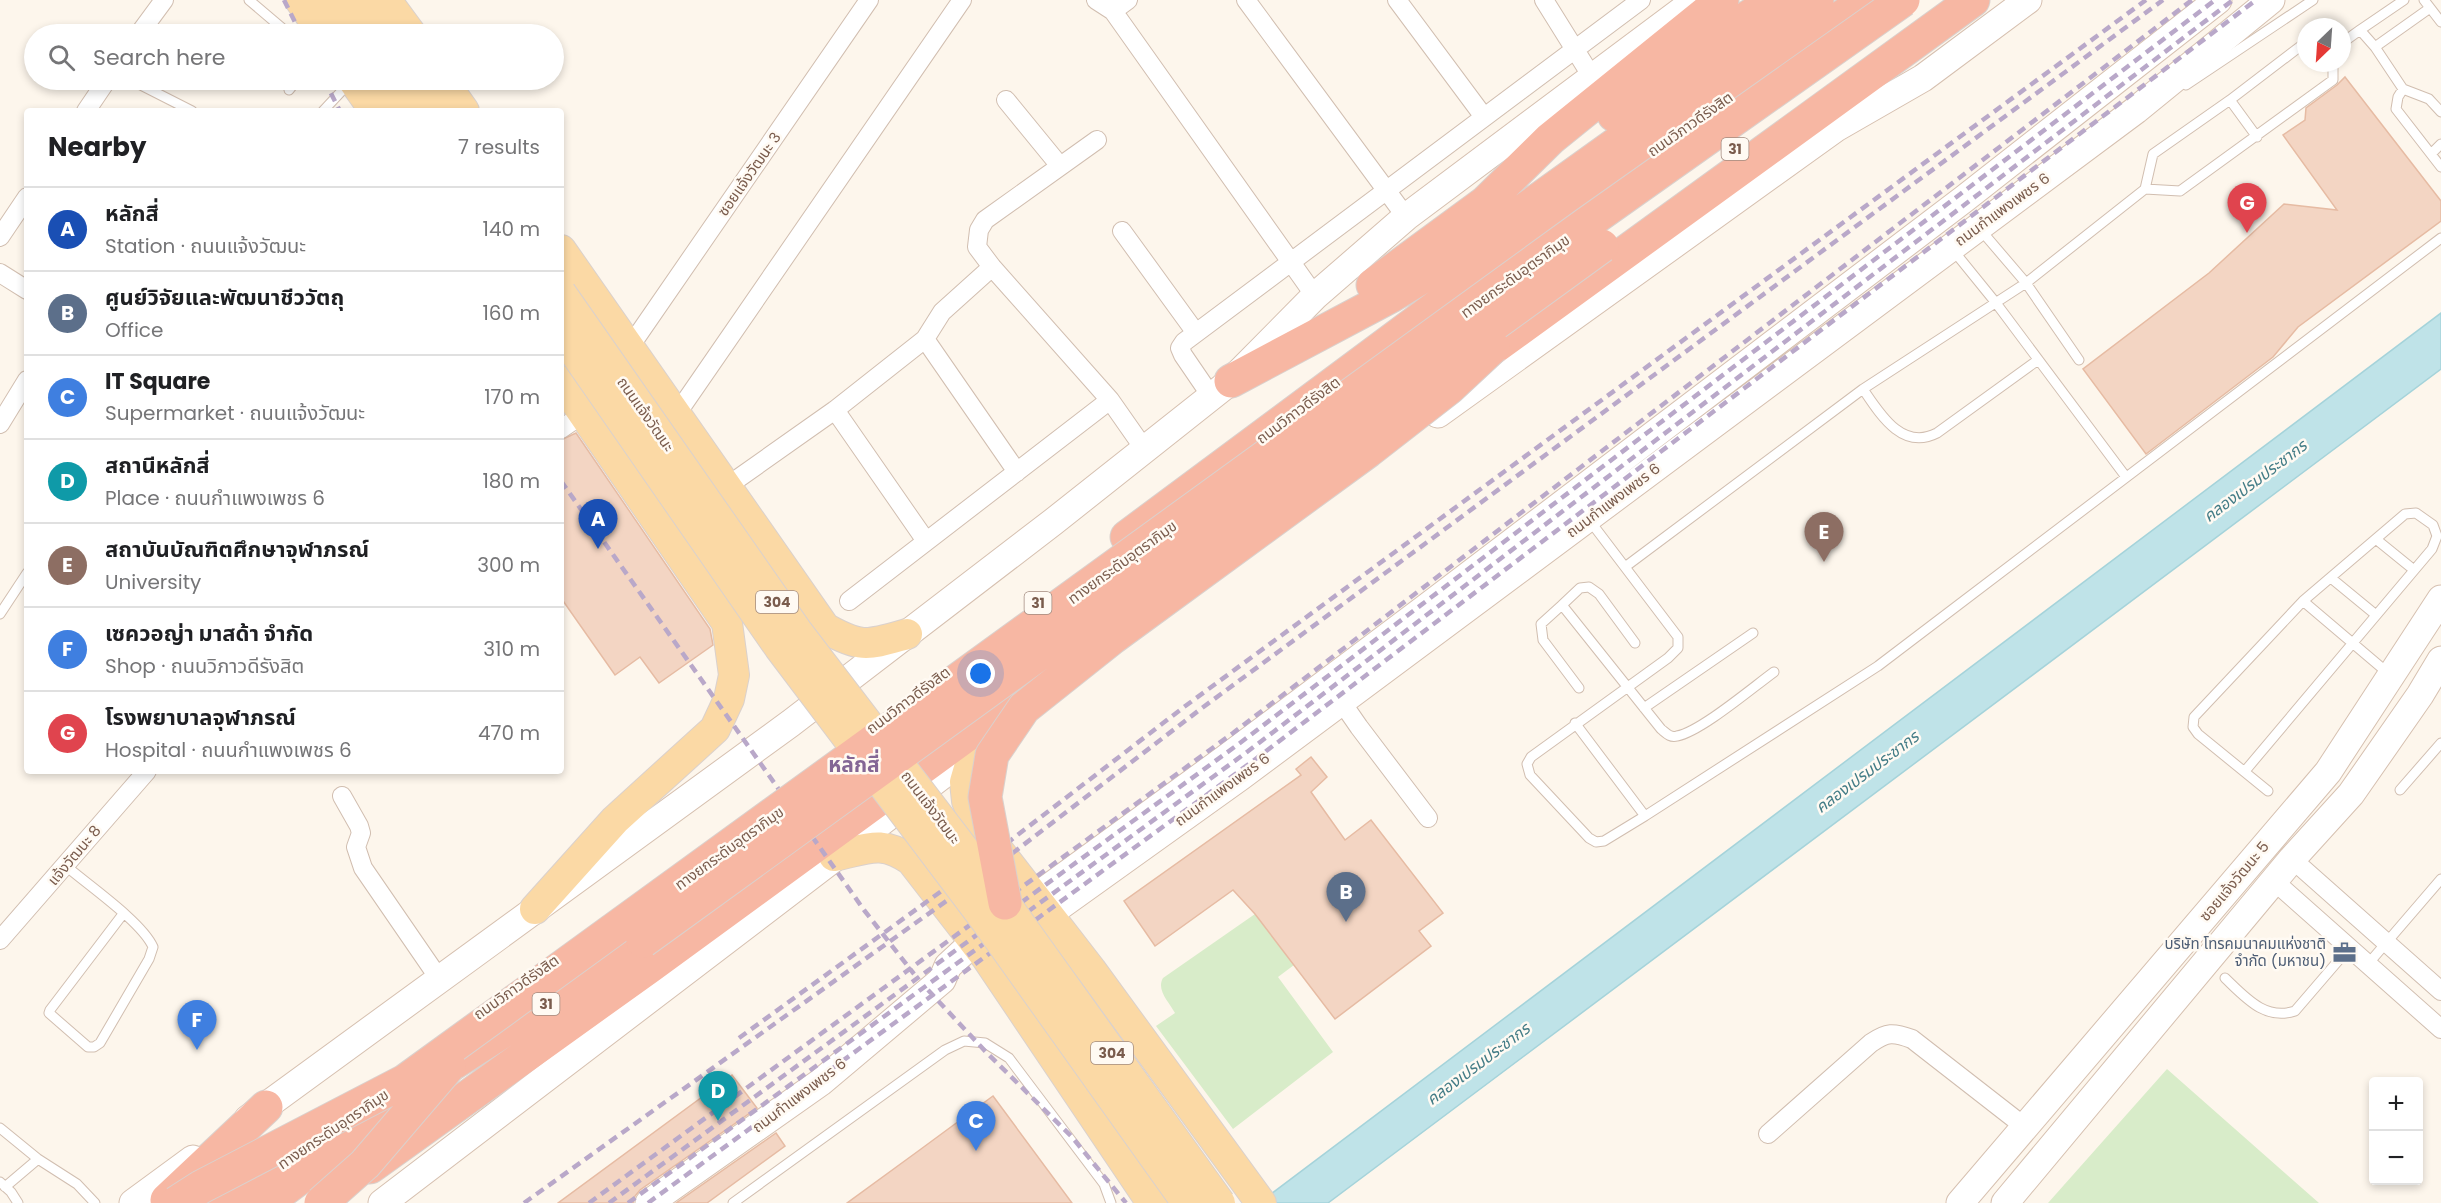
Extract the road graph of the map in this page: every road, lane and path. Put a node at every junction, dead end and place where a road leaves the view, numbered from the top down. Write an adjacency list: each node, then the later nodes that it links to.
1 (164, 0): 32 (street)
2 (249, 0): 33 (lane)
3 (300, 0): 34 (main road)
4 (330, 0): 35 (main road)
5 (358, 0): 36 (main road)
6 (386, 0): 37 (main road)
7 (869, 0): 100 (street, ซอยแจ้งวัฒนะ 3)
8 (962, 0): 109 (street)
9 (1096, 0): 29 (street)
10 (1246, 0): 74 (street)
11 (1396, 0): 65 (street)
12 (1544, 0): 42 (street)
13 (1641, 0): 42 (street)
14 (1696, 0): 45 (street)
15 (1722, 0): 77 (highway)
16 (1775, 0): 77 (highway)
17 (1817, 0): 98 (highway)
18 (1866, 0): 185 (highway, ถนนวิภาวดีรังสิต / 31)
19 (1903, 0): 173 (highway, ทางยกระดับอุตราภิมุข / 31, bridge)
20 (1939, 0): 83 (highway, ทางยกระดับอุตราภิมุข / 31)
21 (1973, 0): 43 (highway, 31)
22 (1999, 0): 66 (highway)
23 (2028, 0): 66 (street)
24 (2218, 0): 94 (street, ถนนกำแพงเพชร 6)
25 (2271, 0): 63 (street, ถนนกำแพงเพชร 6)
26 (2313, 0): 63 (lane)
27 (2404, 0): 38 (lane)
28 (2424, 0): 30 (lane)
29 (1120, 5): 86 (street)
30 (2430, 8): 31 (lane); 40 (lane)
31 (2441, 22)
32 (146, 24)
33 (277, 24)
34 (316, 24)
35 (347, 24)
36 (374, 24)
37 (404, 24)
38 (2360, 30): 39 (lane); 40 (lane)
39 (2351, 36)
40 (2375, 47): 46 (lane)
41 (2297, 49): 55 (lane)
42 (1574, 50): 45 (street); 65 (street)
43 (1881, 67): 75 (highway); 188 (highway, 31)
44 (2333, 72): 67 (lane)
45 (1592, 77): 78 (street)
46 (2403, 89): 64 (lane); 70 (lane)
47 (100, 90): 56 (street)
48 (151, 90): 57 (lane)
49 (343, 90): 58 (lane)
50 (360, 90): 59 (main road)
51 (392, 90): 60 (main road)
52 (419, 90): 61 (main road)
53 (449, 90): 62 (main road)
54 (1006, 100): 71 (street)
55 (2230, 100): 67 (lane); 73 (lane)
56 (88, 108)
57 (186, 108)
58 (326, 108)
59 (373, 108)
60 (405, 108)
61 (432, 108)
62 (462, 108)
63 (2136, 110): 79 (street, ถนนกำแพงเพชร 6)
64 (2441, 112)
65 (1484, 117): 74 (street)
66 (1836, 128): 75 (street)
67 (2257, 137): 73 (lane)
68 (1097, 141): 71 (street)
69 (2441, 144): 70 (lane)
70 (2431, 153): 72 (lane)
71 (1060, 166): 87 (street)
72 (2441, 167)
73 (2145, 189): 89 (lane)
74 (1386, 190): 78 (street); 86 (street)
75 (1742, 194): 144 (street)
76 (24, 201): 81 (street)
77 (1486, 202): 98 (highway)
78 (1406, 217): 91 (street)
79 (1978, 226): 84 (street, ถนนกำแพงเพชร 6); 89 (lane)
80 (1122, 231): 95 (street)
81 (0, 237)
82 (2441, 238): 114 (lane)
83 (1602, 246): 158 (highway, bridge); 172 (highway, ทางยกระดับอุตราภิมุข / 31, bridge)
84 (1949, 247): 93 (lane); 99 (street, ถนนกำแพงเพชร 6)
85 (564, 254): 100 (main road, ถนนแจ้งวัฒนะ)
86 (1291, 261): 91 (street); 95 (street)
87 (992, 267): 97 (street); 107 (street)
88 (0, 273): 90 (street)
89 (2026, 283): 93 (lane); 102 (lane)
90 (24, 288)
91 (1315, 296): 104 (street)
92 (564, 297): 158 (main road, ถนนแจ้งวัฒนะ / 304, bridge)
93 (1996, 303): 101 (lane); 105 (lane)
94 (1806, 319): 99 (street); 158 (street, ถนนกำแพงเพชร 6)
95 (1196, 333): 104 (street)
96 (564, 337): 194 (main road, ถนนแจ้งวัฒนะ / 304, bridge)
97 (924, 339): 108 (street); 113 (street)
98 (1303, 341): 104 (highway)
99 (1824, 342): 116 (street, ถนนกำแพงเพชร 6)
100 (629, 348): 109 (main road, ถนนแจ้งวัฒนะ)
101 (2038, 360): 105 (lane); 114 (lane)
102 (2079, 360)
103 (24, 385): 111 (street)
104 (1221, 389): 112 (street)
105 (1863, 389): 119 (lane)
106 (564, 392): 110 (main road)
107 (1110, 400): 112 (street); 113 (street)
108 (834, 410): 115 (street); 118 (street)
109 (676, 416): 115 (main road, ถนนแจ้งวัฒนะ)
110 (572, 422): 130 (main road)
111 (0, 424)
112 (1144, 450): 132 (street)
113 (1017, 471): 118 (street)
114 (2126, 477): 150 (lane)
115 (726, 487): 123 (main road, ถนนแจ้งวัฒนะ)
116 (1588, 518): 119 (lane); 140 (street, ถนนกำแพงเพชร 6)
117 (2377, 540): 120 (lane); 120 (lane); 122 (lane)
118 (926, 542): 125 (street)
119 (1624, 567): 138 (lane)
120 (2414, 570): 129 (lane)
121 (24, 578): 128 (lane)
122 (2331, 578): 126 (lane); 129 (lane)
123 (799, 591): 130 (main road); 132 (main road, ถนนแจ้งวัฒนะ)
124 (2441, 599): 137 (street, ซอยแจ้งวัฒนะ 5)
125 (849, 601)
126 (2303, 601): 133 (lane); 145 (lane)
127 (1562, 605): 134 (lane); 138 (lane); 139 (lane)
128 (0, 614)
129 (2376, 615): 133 (lane)
130 (727, 623): 159 (main road)
131 (1754, 633): 141 (lane)
132 (907, 634): 159 (street)
133 (2352, 642): 137 (lane); 145 (lane)
134 (1635, 643)
135 (2441, 660): 154 (street, ซอยแจ้งวัฒนะ 5)
136 (1774, 672): 141 (lane)
137 (2391, 675): 152 (street, ซอยแจ้งวัฒนะ 5)
138 (1628, 687): 141 (lane); 142 (lane)
139 (1579, 688)
140 (1341, 701): 151 (street); 158 (street, ถนนกำแพงเพชร 6)
141 (1644, 708)
142 (1575, 723): 150 (lane); 150 (lane)
143 (2441, 743): 147 (lane)
144 (974, 751): 153 (street); 158 (main road, ถนนแจ้งวัฒนะ)
145 (2245, 771): 148 (lane)
146 (144, 774): 155 (street, แจ้งวัฒนะ 8)
147 (2400, 790)
148 (2268, 791)
149 (342, 796): 168 (street)
150 (1645, 816)
151 (1428, 818)
152 (2260, 850): 154 (street); 157 (street); 175 (street, ซอยแจ้งวัฒนะ 5)
153 (834, 856): 164 (main road); 189 (street)
154 (2292, 859): 157 (street, ซอยแจ้งวัฒนะ 5); 162 (street)
155 (66, 866): 160 (lane); 161 (street, แจ้งวัฒนะ 8)
156 (2441, 879): 162 (lane)
157 (2274, 880): 163 (street); 198 (street, ซอยแจ้งวัฒนะ 5)
158 (1029, 905): 164 (street, ถนนกำแพงเพชร 6); 166 (main road, ถนนแจ้งวัฒนะ); 195 (main road, ถนนแจ้งวัฒนะ / 304, bridge)
159 (536, 909): 168 (street)
160 (123, 914): 160 (lane)
161 (0, 940)
162 (2386, 943): 165 (lane); 169 (street)
163 (2350, 947): 165 (street); 167 (lane)
164 (980, 950): 170 (main road); 190 (street, ถนนกำแพงเพชร 6)
165 (2368, 964): 171 (street)
166 (1090, 970): 170 (main road); 196 (main road, ถนนแจ้งวัฒนะ)
167 (2225, 978)
168 (440, 980): 174 (street)
169 (2441, 991)
170 (1027, 1018): 193 (main road)
171 (2441, 1029)
172 (449, 1066): 187 (highway, ทางยกระดับอุตราภิมุข / 31, bridge); 188 (highway, bridge)
173 (405, 1082): 184 (highway, bridge); 186 (highway, ทางยกระดับอุตราภิมุข / 31, bridge)
174 (266, 1107): 182 (street); 183 (highway)
175 (2025, 1127): 177 (street); 197 (street, ซอยแจ้งวัฒนะ 5)
176 (0, 1128): 178 (lane)
177 (1768, 1134)
178 (38, 1159): 179 (lane); 181 (lane)
179 (3, 1185): 180 (lane)
180 (18, 1203)
181 (95, 1203)
182 (133, 1203)
183 (163, 1203)
184 (176, 1203)
185 (207, 1203)
186 (222, 1203)
187 (266, 1203)
188 (320, 1203)
189 (382, 1203)
190 (649, 1203)
191 (733, 1203): 192 (lane)
192 (1111, 1203)
193 (1152, 1203)
194 (1187, 1203)
195 (1220, 1203)
196 (1261, 1203)
197 (1960, 1203)
198 (2005, 1203)

